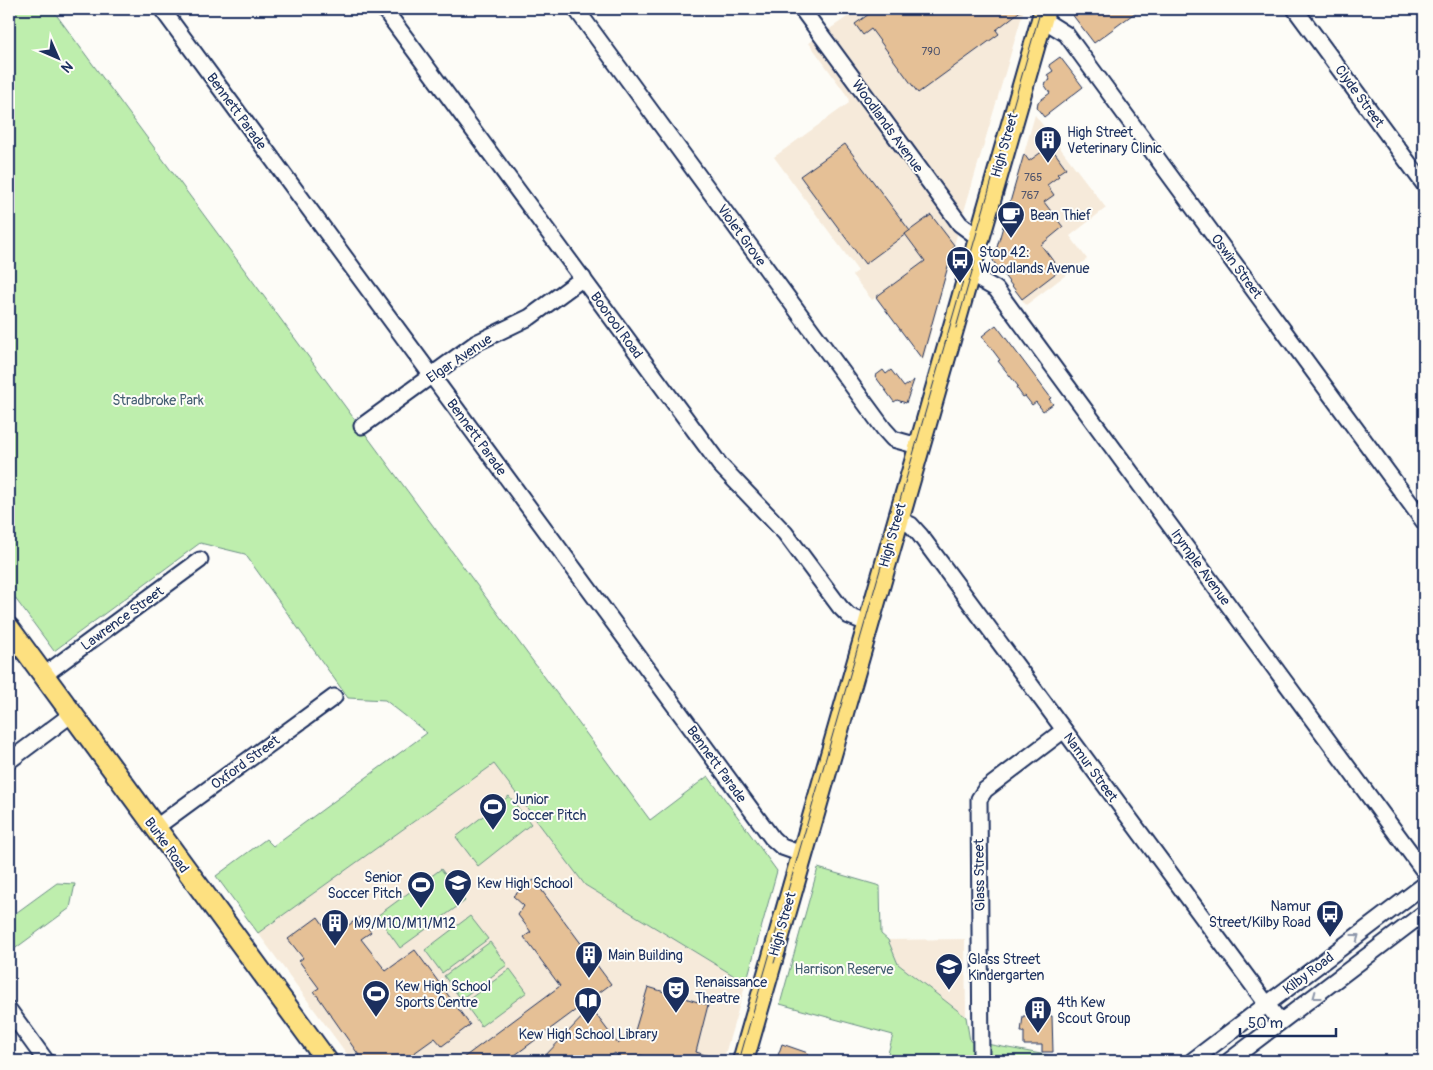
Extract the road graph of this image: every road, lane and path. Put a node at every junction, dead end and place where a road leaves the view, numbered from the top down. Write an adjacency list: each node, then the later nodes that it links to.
1 (162, 9): 11 (street, Bennett Parade)
2 (384, 9): 10 (street, Boorool Road)
3 (576, 9): 13 (street, Violet Grove)
4 (802, 9): 8 (street, Woodlands Avenue)
5 (1295, 9): 7 (street, Clyde Street)
6 (1043, 14): 8 (main road, High Street); 15 (street, Oswin Street)
7 (1424, 184)
8 (979, 238): 9 (main road, High Street)
9 (968, 273): 13 (main road, High Street); 26 (street, Irymple Avenue)
10 (583, 278): 11 (street, Elgar Avenue); 17 (street, Boorool Road)
11 (432, 375): 12 (street, Elgar Avenue); 25 (street, Bennett Parade)
12 (362, 426)
13 (918, 446): 14 (main road, High Street)
14 (897, 518): 17 (main road, High Street); 22 (street, Namur Street)
15 (1424, 522)
16 (200, 560): 19 (street, Lawrence Street)
17 (868, 623): 25 (main road, High Street)
18 (9, 628): 19 (main road, Burke Road)
19 (44, 675): 21 (main road, Burke Road)
20 (334, 697): 24 (street, Oxford Street)
21 (72, 714): 23 (street); 24 (main road, Burke Road)
22 (1064, 730): 29 (street, Namur Street); 35 (street, Glass Street)
23 (9, 761)
24 (155, 828): 33 (main road, Burke Road)
25 (802, 854): 34 (main road, High Street)
26 (1424, 871)
27 (1424, 885): 29 (street, Kilby Road, one-way to 27)
28 (1424, 913): 31 (street, Kilby Road, one-way to 31)
29 (1266, 1005): 31 (street, Namur Street); 36 (street, Kilby Road)
30 (9, 1010): 32 (street)
31 (1280, 1022): 37 (street, Kilby Road)
32 (46, 1061)
33 (327, 1061)
34 (743, 1061)
35 (981, 1061)
36 (1192, 1061)
37 (1229, 1061)

